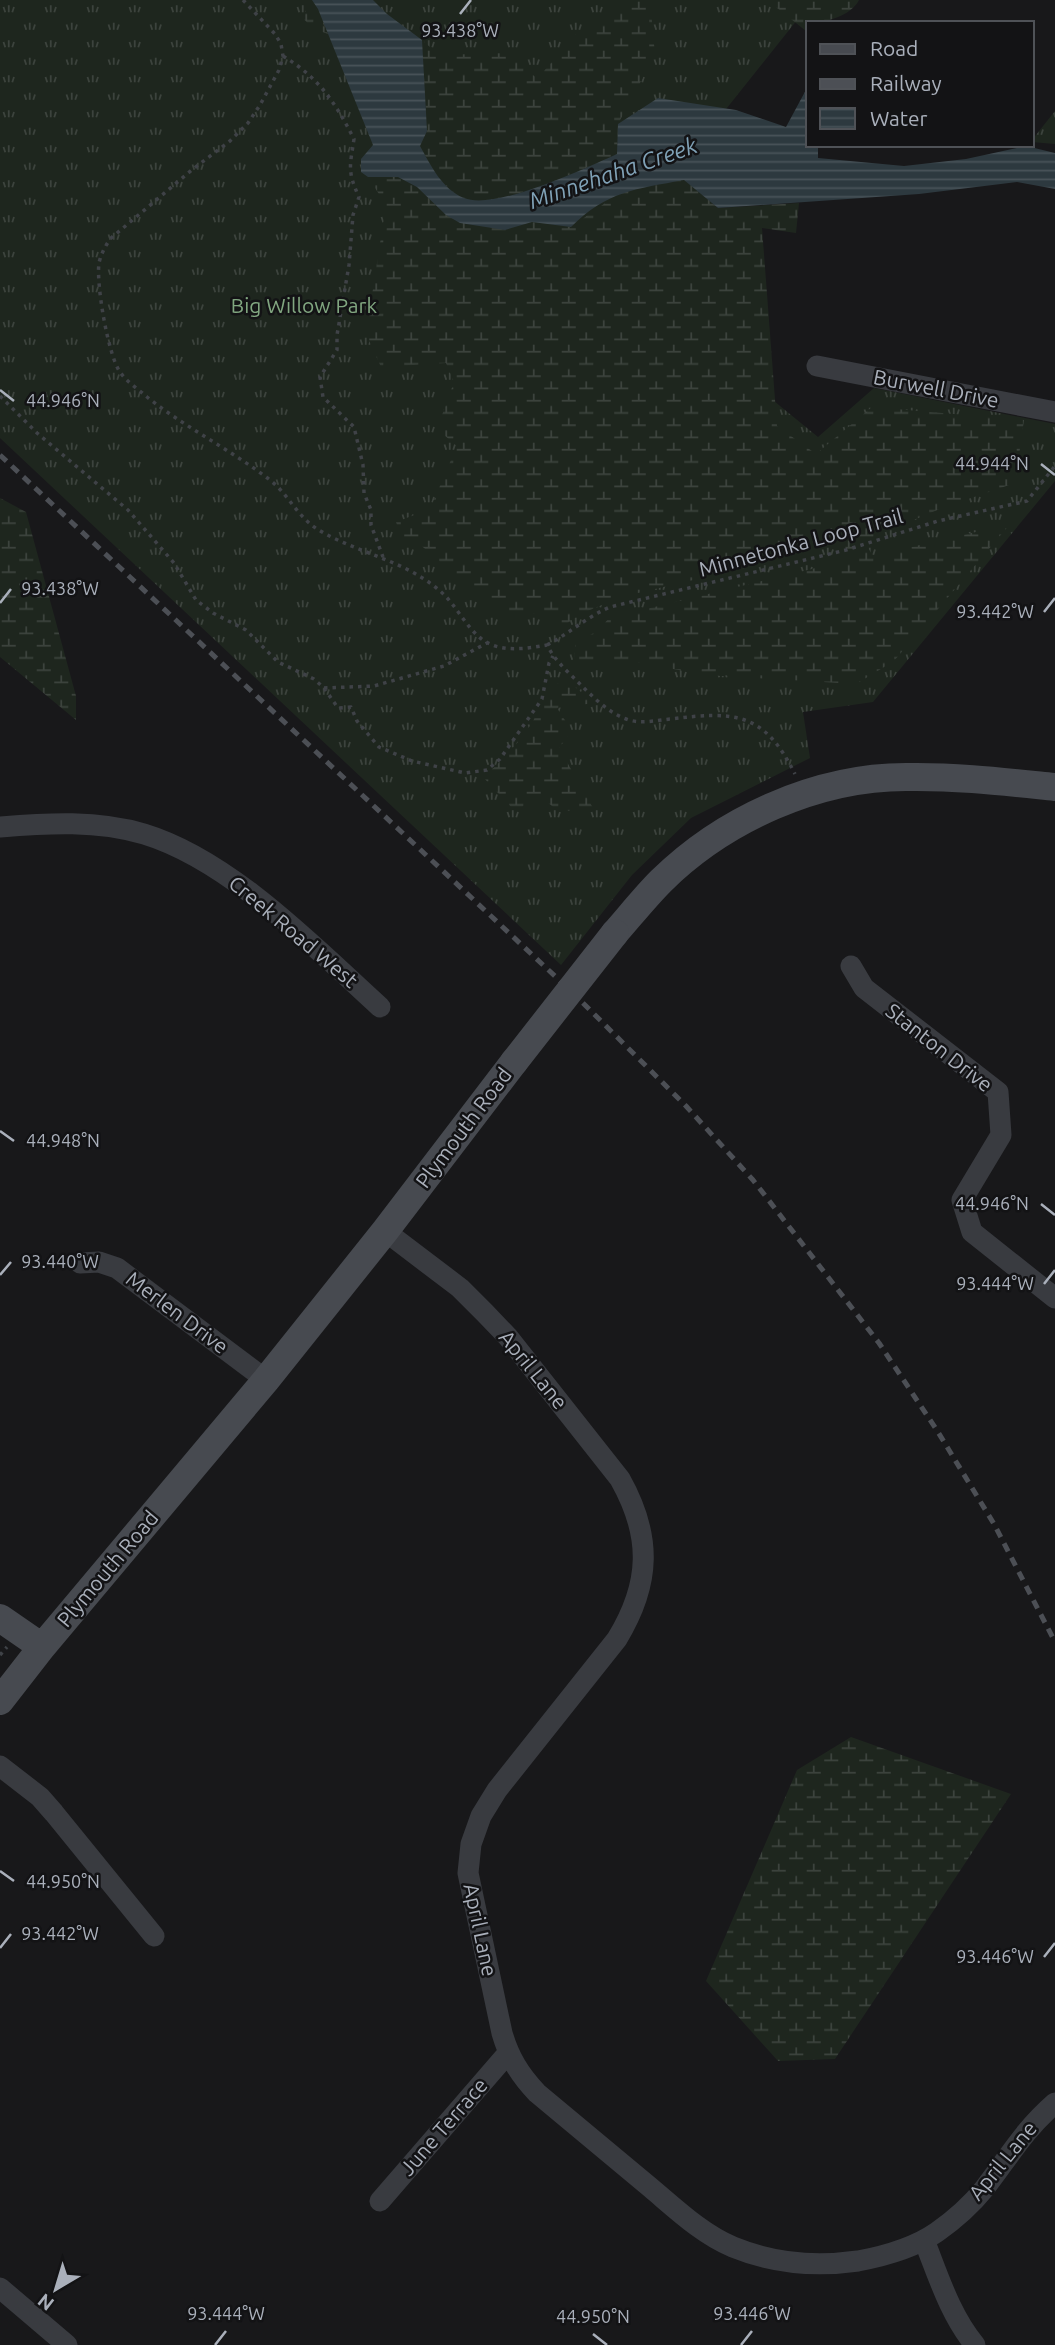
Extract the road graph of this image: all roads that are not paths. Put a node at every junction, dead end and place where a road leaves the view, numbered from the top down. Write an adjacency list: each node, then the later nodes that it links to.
1 (817, 366): 2 (street, Burwell Drive)
2 (1055, 412)
3 (1055, 788): 7 (main road, Plymouth Road, bridge)
4 (0, 827): 6 (street, Creek Road West)
5 (851, 966): 9 (street, Stanton Drive)
6 (380, 1007)
7 (385, 1231): 10 (main road, Plymouth Road); 16 (street, April Lane)
8 (80, 1263): 10 (street, Merlen Drive)
9 (1055, 1298)
10 (266, 1380): 12 (main road, Plymouth Road)
11 (0, 1618): 12 (main road)
12 (42, 1647): 13 (main road, Plymouth Road)
13 (0, 1701)
14 (0, 1766): 15 (street)
15 (154, 1936)
16 (508, 2053): 18 (street, June Terrace); 19 (street, April Lane)
17 (1055, 2103): 19 (street, April Lane)
18 (380, 2201)
19 (923, 2239): 22 (street)
20 (0, 2288): 21 (street)
21 (68, 2345)
22 (975, 2345)

